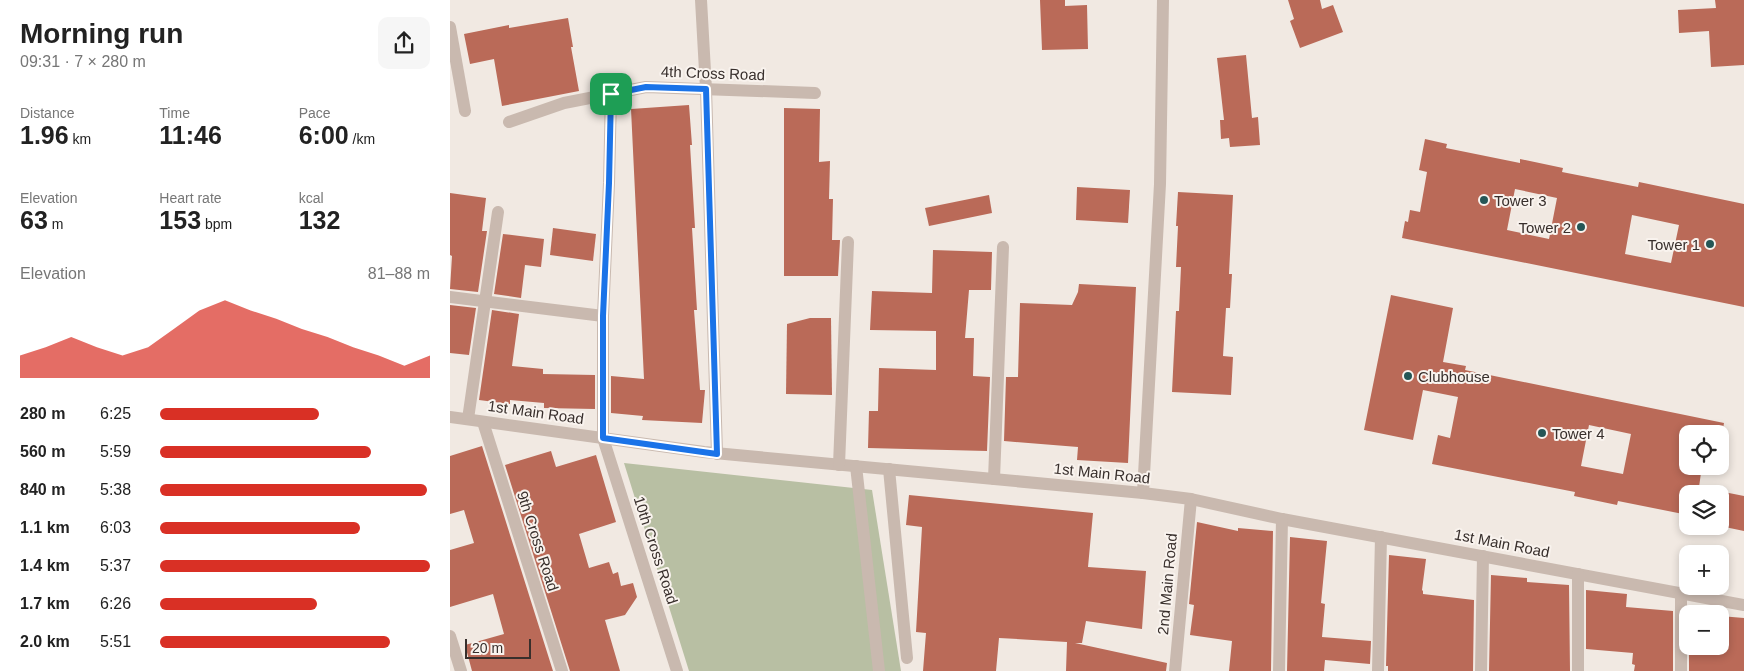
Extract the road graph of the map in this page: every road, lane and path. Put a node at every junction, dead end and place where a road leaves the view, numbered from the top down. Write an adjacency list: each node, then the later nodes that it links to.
1 (701, 0): 5 (street)
2 (1163, 0): 25 (street)
3 (450, 27): 4 (street)
4 (455, 81): 8 (street)
5 (706, 89): 6 (street, 4th Cross Road); 7 (street, 4th Cross Road); 20 (street)
6 (815, 93)
7 (611, 94): 9 (street, 4th Cross Road); 15 (street, 10th Cross Road)
8 (465, 111)
9 (509, 122)
10 (498, 212): 14 (street)
11 (848, 242): 21 (street)
12 (1003, 247): 24 (street)
13 (450, 297): 14 (street)
14 (485, 301): 15 (street); 17 (street)
15 (603, 316): 19 (street, 10th Cross Road)
16 (450, 417): 17 (street, 1st Main Road)
17 (468, 419): 18 (street, 1st Main Road)
18 (483, 422): 19 (street, 1st Main Road); 38 (street, 9th Cross Road)
19 (603, 438): 20 (street, 1st Main Road); 39 (street, 10th Cross Road)
20 (717, 454): 21 (street, 1st Main Road)
21 (840, 465): 22 (street, 1st Main Road)
22 (856, 466): 23 (street, 1st Main Road); 40 (street)
23 (889, 470): 24 (street, 1st Main Road); 36 (street)
24 (994, 479): 25 (street, 1st Main Road)
25 (1143, 493): 26 (street, 1st Main Road)
26 (1191, 499): 27 (street, 1st Main Road); 41 (street, 2nd Main Road)
27 (1282, 519): 28 (street, 1st Main Road); 42 (street)
28 (1381, 537): 29 (street, 1st Main Road); 43 (street)
29 (1483, 556): 30 (street, 1st Main Road); 44 (street)
30 (1578, 574): 31 (street, 1st Main Road); 45 (street)
31 (1679, 593)
32 (1681, 595): 46 (street)
33 (1692, 595): 34 (street, 1st Main Road)
34 (1744, 605)
35 (450, 636): 37 (street)
36 (907, 658)
37 (461, 671)
38 (562, 671)
39 (677, 671)
40 (879, 671)
41 (1175, 671)
42 (1280, 671)
43 (1378, 671)
44 (1481, 671)
45 (1578, 671)
46 (1681, 671)

